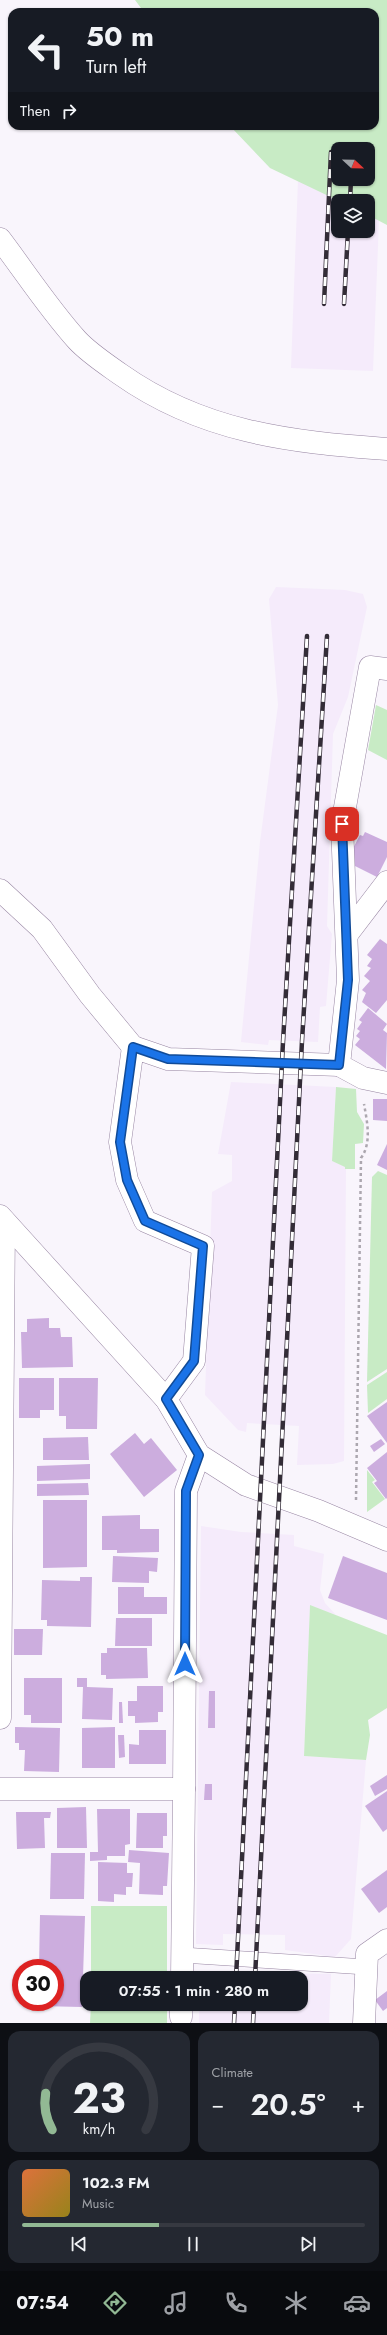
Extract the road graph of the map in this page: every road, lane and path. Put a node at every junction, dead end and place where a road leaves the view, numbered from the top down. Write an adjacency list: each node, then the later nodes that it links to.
1 (0, 239): 2 (street)
2 (387, 449)
3 (387, 669): 6 (street)
4 (387, 882): 6 (street)
5 (0, 890): 7 (street)
6 (348, 933): 8 (street)
7 (133, 1047): 8 (street); 12 (street)
8 (339, 1065): 9 (street)
9 (363, 1078): 10 (street); 14 (path)
10 (387, 1084)
11 (2, 1218): 12 (street); 16 (street)
12 (166, 1399): 13 (street)
13 (199, 1455): 15 (street); 18 (street)
14 (353, 1505)
15 (382, 1532)
16 (0, 1718)
17 (0, 1789): 18 (street)
18 (184, 1789): 20 (street)
19 (387, 1940): 21 (street)
20 (182, 1955): 21 (lane); 22 (street)
21 (366, 1967): 23 (street)
22 (182, 1971)
23 (364, 2023)

